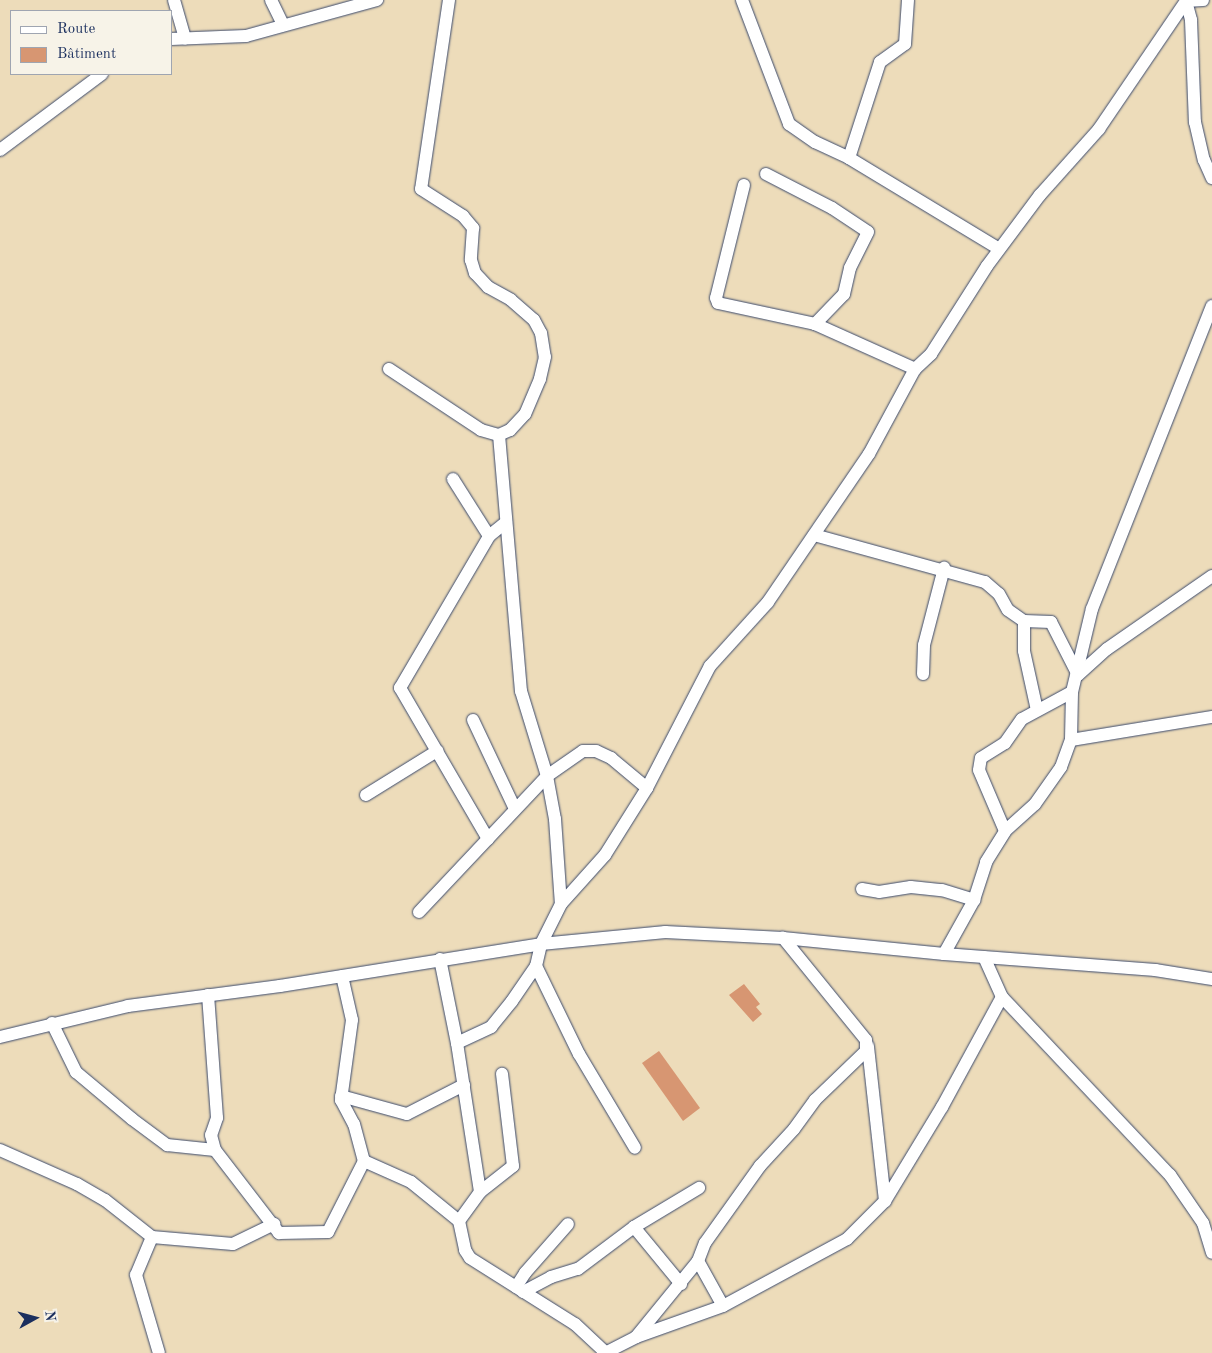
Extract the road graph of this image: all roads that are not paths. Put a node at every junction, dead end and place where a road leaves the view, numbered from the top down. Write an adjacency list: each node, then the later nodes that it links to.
1 (174, 0): 10 (street)
2 (271, 0): 9 (street)
3 (377, 0): 9 (street)
4 (449, 0): 24 (street)
5 (742, 0): 14 (street)
6 (908, 0): 14 (street)
7 (1185, 0): 8 (street); 15 (street); 19 (street)
8 (1203, 0)
9 (283, 25): 10 (street)
10 (185, 38): 11 (street)
11 (172, 39)
12 (101, 75): 13 (street)
13 (0, 150)
14 (849, 158): 19 (street)
15 (1208, 159): 17 (street)
16 (766, 174): 21 (street)
17 (1212, 178)
18 (744, 185): 21 (street)
19 (999, 248): 23 (street)
20 (1212, 308): 33 (street)
21 (815, 324): 23 (street)
22 (389, 369): 24 (street)
23 (915, 369): 27 (street)
24 (499, 435): 26 (street)
25 (453, 479): 28 (street)
26 (506, 522): 28 (street); 40 (street)
27 (814, 535): 29 (street); 41 (street)
28 (489, 536): 39 (street)
29 (944, 568): 31 (street); 32 (street)
30 (1212, 576): 33 (street)
31 (1024, 621): 33 (street); 35 (street)
32 (923, 674)
33 (1078, 675): 34 (street)
34 (1072, 692): 35 (street); 38 (street)
35 (1037, 710): 44 (street)
36 (1212, 717): 38 (street)
37 (473, 720): 43 (street)
38 (1071, 740): 44 (street)
39 (437, 751): 42 (street); 45 (street)
40 (547, 776): 41 (street); 43 (street); 48 (street)
41 (647, 788): 48 (street)
42 (366, 795)
43 (515, 809): 45 (street)
44 (1005, 831): 47 (street)
45 (488, 839): 49 (street)
46 (862, 889): 47 (street)
47 (974, 900): 52 (street)
48 (561, 904): 51 (street)
49 (419, 912)
50 (783, 938): 51 (street); 52 (street); 63 (street)
51 (541, 944): 54 (street); 55 (street)
52 (944, 954): 53 (street)
53 (984, 957): 57 (street); 59 (street)
54 (440, 959): 56 (street); 62 (street)
55 (536, 966): 62 (street); 67 (street)
56 (342, 976): 58 (street); 66 (street)
57 (1212, 979)
58 (208, 994): 60 (street); 69 (street)
59 (1002, 997): 73 (street); 79 (street)
60 (52, 1023): 61 (street); 69 (street)
61 (0, 1037)
62 (457, 1043): 65 (street)
63 (868, 1046): 73 (street); 80 (street)
64 (502, 1074): 72 (street)
65 (464, 1085): 66 (street); 72 (street)
66 (341, 1096): 70 (street)
67 (635, 1148)
68 (0, 1150): 78 (street)
69 (215, 1150): 75 (street)
70 (364, 1161): 74 (street); 75 (street)
71 (699, 1188): 77 (street)
72 (480, 1192): 74 (street)
73 (885, 1201): 83 (street)
74 (459, 1221): 82 (street)
75 (274, 1224): 78 (street)
76 (568, 1224): 82 (street)
77 (634, 1227): 81 (street); 82 (street)
78 (152, 1237): 85 (street)
79 (1212, 1253)
80 (698, 1261): 81 (street); 83 (street)
81 (680, 1284): 84 (street)
82 (520, 1290): 86 (street)
83 (723, 1306): 84 (street)
84 (636, 1337): 86 (street)
85 (160, 1353)
86 (606, 1353)

